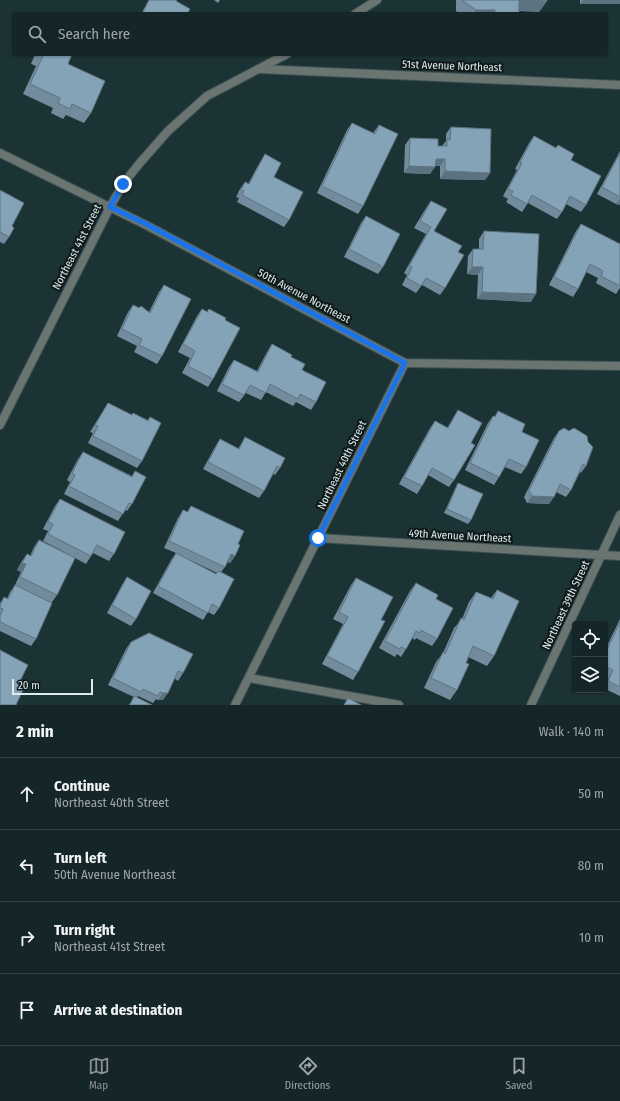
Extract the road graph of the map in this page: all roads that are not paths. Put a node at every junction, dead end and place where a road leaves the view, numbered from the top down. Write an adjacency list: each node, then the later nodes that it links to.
1 (377, 0): 2 (street)
2 (359, 12)
3 (283, 56): 4 (street, Northeast 41st Street)
4 (259, 69): 5 (street, 51st Avenue Northeast); 7 (street, Northeast 41st Street)
5 (620, 85)
6 (0, 153): 7 (street, 50th Avenue Northeast)
7 (110, 207): 8 (street, 50th Avenue Northeast); 10 (street, Northeast 41st Street)
8 (405, 363): 9 (street, 50th Avenue Northeast); 12 (street, Northeast 40th Street)
9 (620, 366)
10 (0, 425)
11 (620, 515): 13 (street, Northeast 39th Street)
12 (318, 538): 13 (street, 49th Avenue Northeast); 15 (street, Northeast 40th Street)
13 (601, 555): 14 (street, 49th Avenue Northeast); 18 (street, Northeast 39th Street)
14 (620, 556)
15 (249, 678): 16 (street, Northeast 40th Street); 17 (street)
16 (235, 705)
17 (399, 705)
18 (531, 705)

